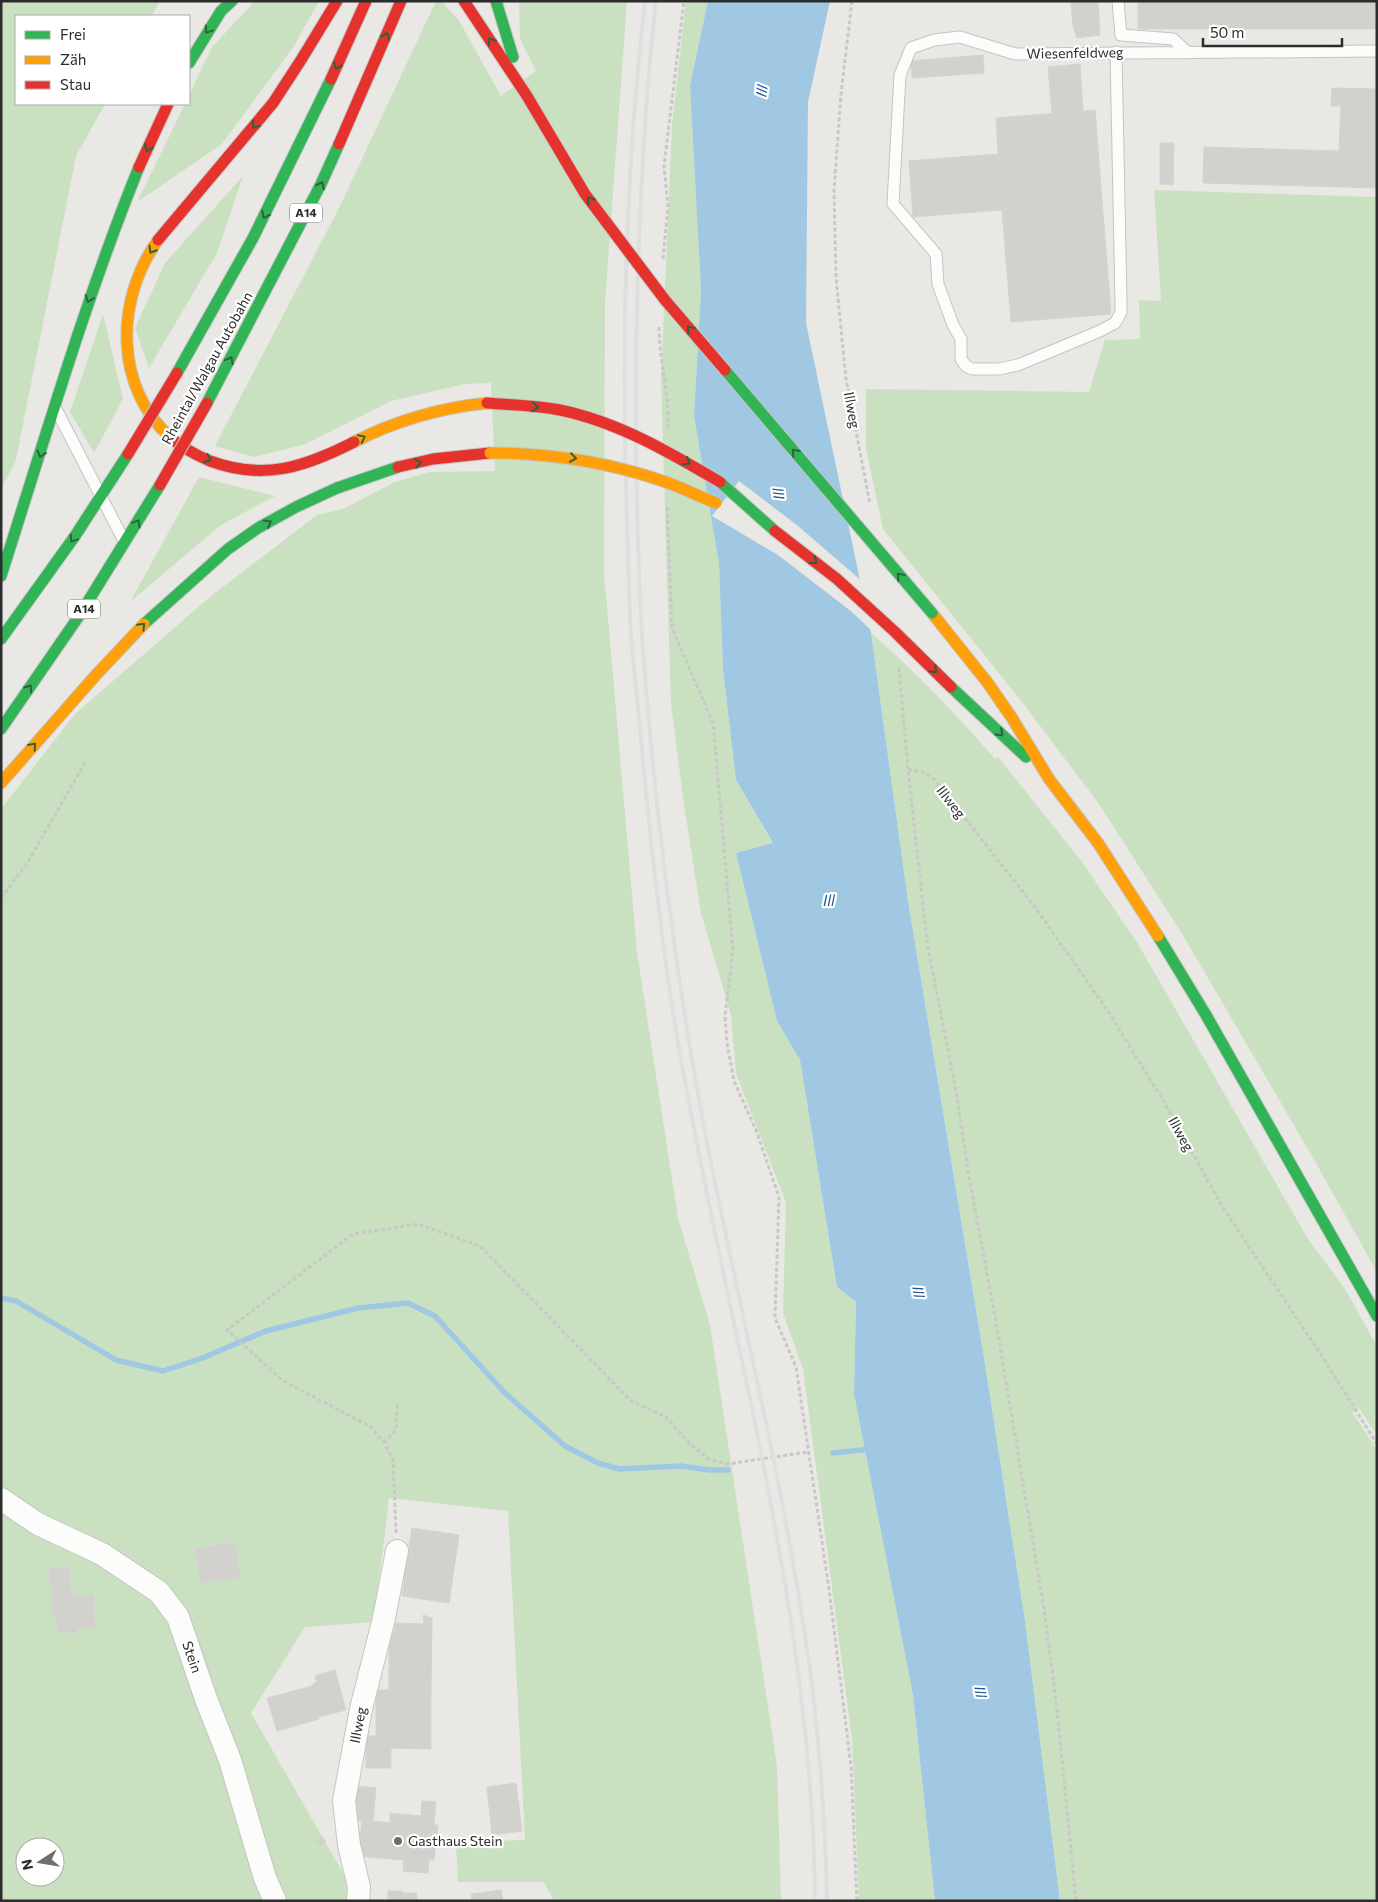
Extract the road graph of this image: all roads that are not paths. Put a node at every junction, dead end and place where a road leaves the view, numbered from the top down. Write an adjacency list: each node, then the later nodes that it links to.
1 (232, 1): 11 (highway, one-way to 11)
2 (337, 1): 18 (highway, one-way to 18, bridge)
3 (402, 1): 19 (highway, Rheintal/Walgau Autobahn / A14, one-way to 3, bridge)
4 (464, 1): 12 (highway, one-way to 4)
5 (496, 1): 12 (highway)
6 (1118, 1): 10 (lane)
7 (365, 3): 15 (highway, Rheintal/Walgau Autobahn / A14, one-way to 15, bridge)
8 (1377, 51): 10 (lane, Wiesenfeldweg)
9 (1116, 52): 9 (lane, Wiesenfeldweg); 10 (lane, Wiesenfeldweg)
10 (1188, 53)
11 (190, 61)
12 (527, 96): 23 (highway, one-way to 12, bridge)
13 (168, 105): 14 (highway, one-way to 14)
14 (55, 408): 15 (lane); 20 (highway, one-way to 20)
15 (101, 495): 19 (lane); 21 (highway, Rheintal/Walgau Autobahn / A14, one-way to 21)
16 (724, 507): 24 (highway, one-way to 16, bridge)
17 (741, 515): 18 (highway)
18 (775, 531): 23 (highway, one-way to 23, bridge)
19 (125, 542): 22 (highway, Rheintal/Walgau Autobahn / A14, one-way to 19)
20 (1, 576)
21 (1, 638)
22 (1, 729)
23 (1049, 779): 25 (highway)
24 (1, 783)
25 (1377, 1316)
26 (1, 1498): 28 (street, Stein)
27 (397, 1551): 29 (street, Illweg)
28 (275, 1901)
29 (358, 1901)

